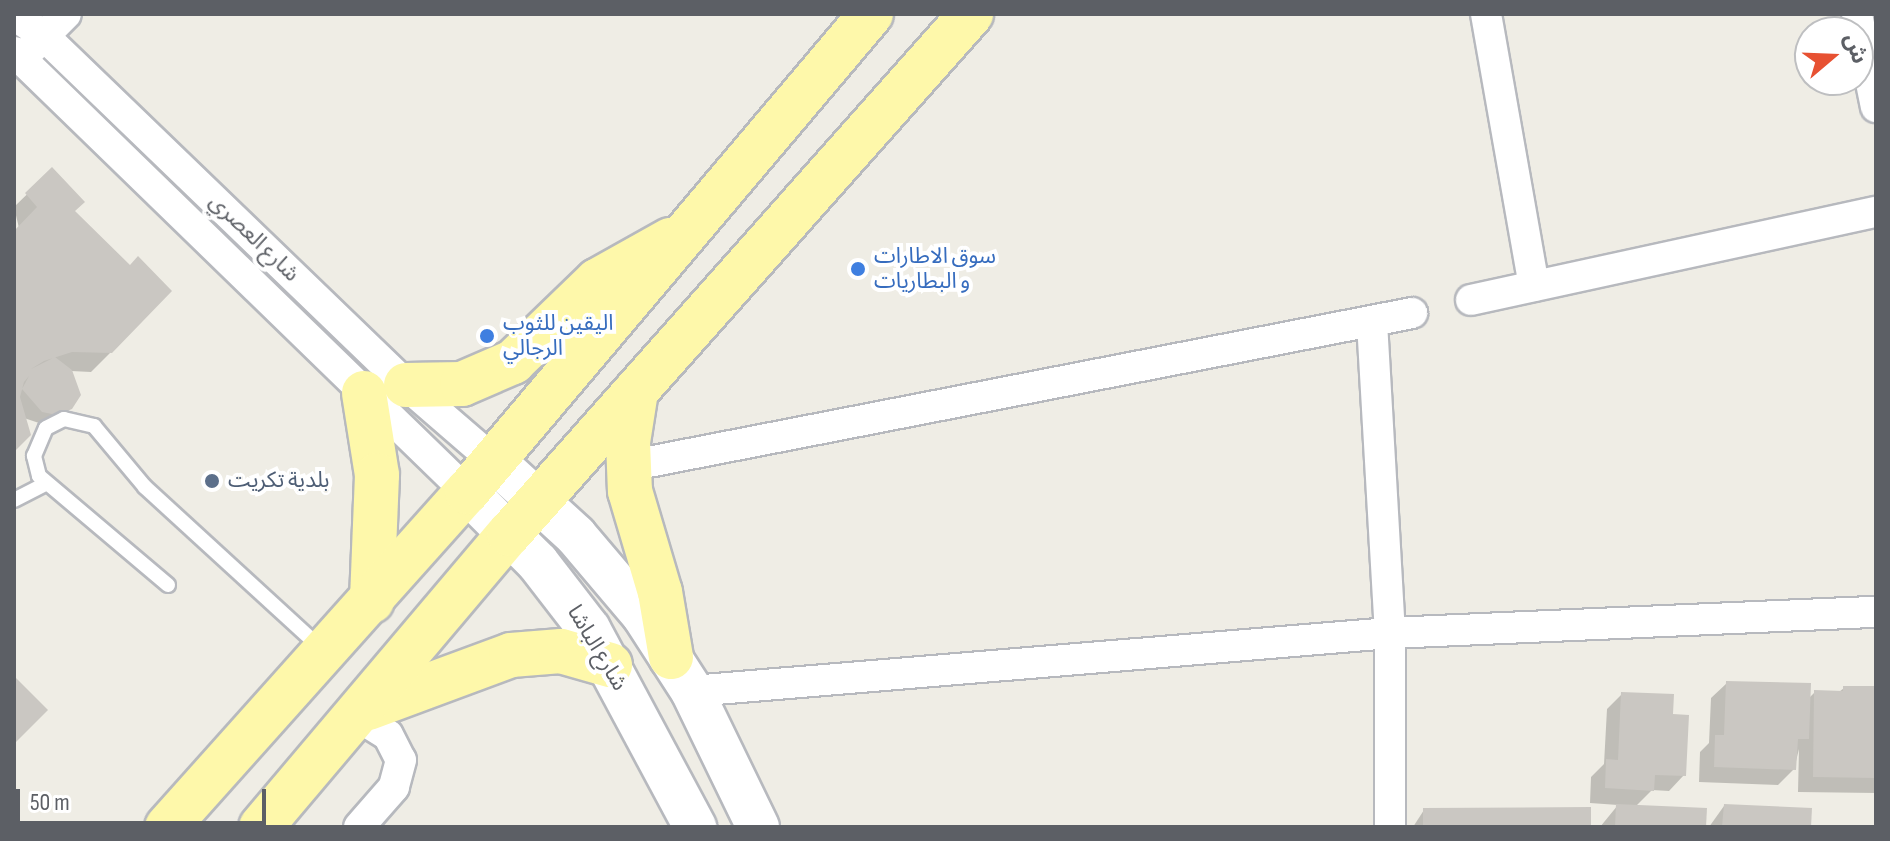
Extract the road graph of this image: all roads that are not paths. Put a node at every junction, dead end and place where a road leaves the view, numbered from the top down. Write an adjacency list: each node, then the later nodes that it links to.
1 (66, 14): 7 (street)
2 (871, 14): 11 (main road)
3 (971, 14): 17 (main road)
4 (1486, 14): 12 (street)
5 (1857, 14): 9 (street)
6 (14, 15): 7 (street, شارع العصري)
7 (44, 36): 8 (street); 16 (street, شارع العصري)
8 (16, 59): 18 (street, شارع العصري)
9 (1876, 107)
10 (1876, 212): 12 (street)
11 (684, 235): 16 (main road); 20 (main road)
12 (1534, 286): 13 (street)
13 (1471, 300)
14 (1412, 313): 15 (street)
15 (1372, 322): 19 (street); 28 (street)
16 (406, 385): 20 (street, شارع العصري)
17 (636, 391): 19 (main road); 23 (main road)
18 (364, 393): 20 (street, شارع العصري); 26 (main road)
19 (628, 466): 31 (main road)
20 (480, 477): 23 (main road); 24 (main road, شارع الباشا); 26 (main road)
21 (45, 484): 22 (lane); 25 (lane); 29 (lane)
22 (14, 500)
23 (538, 501): 24 (main road); 31 (main road)
24 (509, 534): 30 (main road, شارع الباشا); 32 (main road)
25 (168, 585)
26 (372, 601): 29 (main road)
27 (1876, 612): 28 (street)
28 (1390, 633): 31 (street); 38 (street)
29 (327, 653): 33 (main road)
30 (610, 665): 32 (main road); 36 (main road, شارع الباشا)
31 (682, 674): 37 (main road)
32 (359, 713): 34 (main road); 35 (street)
33 (167, 827)
34 (261, 827)
35 (359, 827)
36 (695, 827)
37 (758, 827)
38 (1390, 827)

